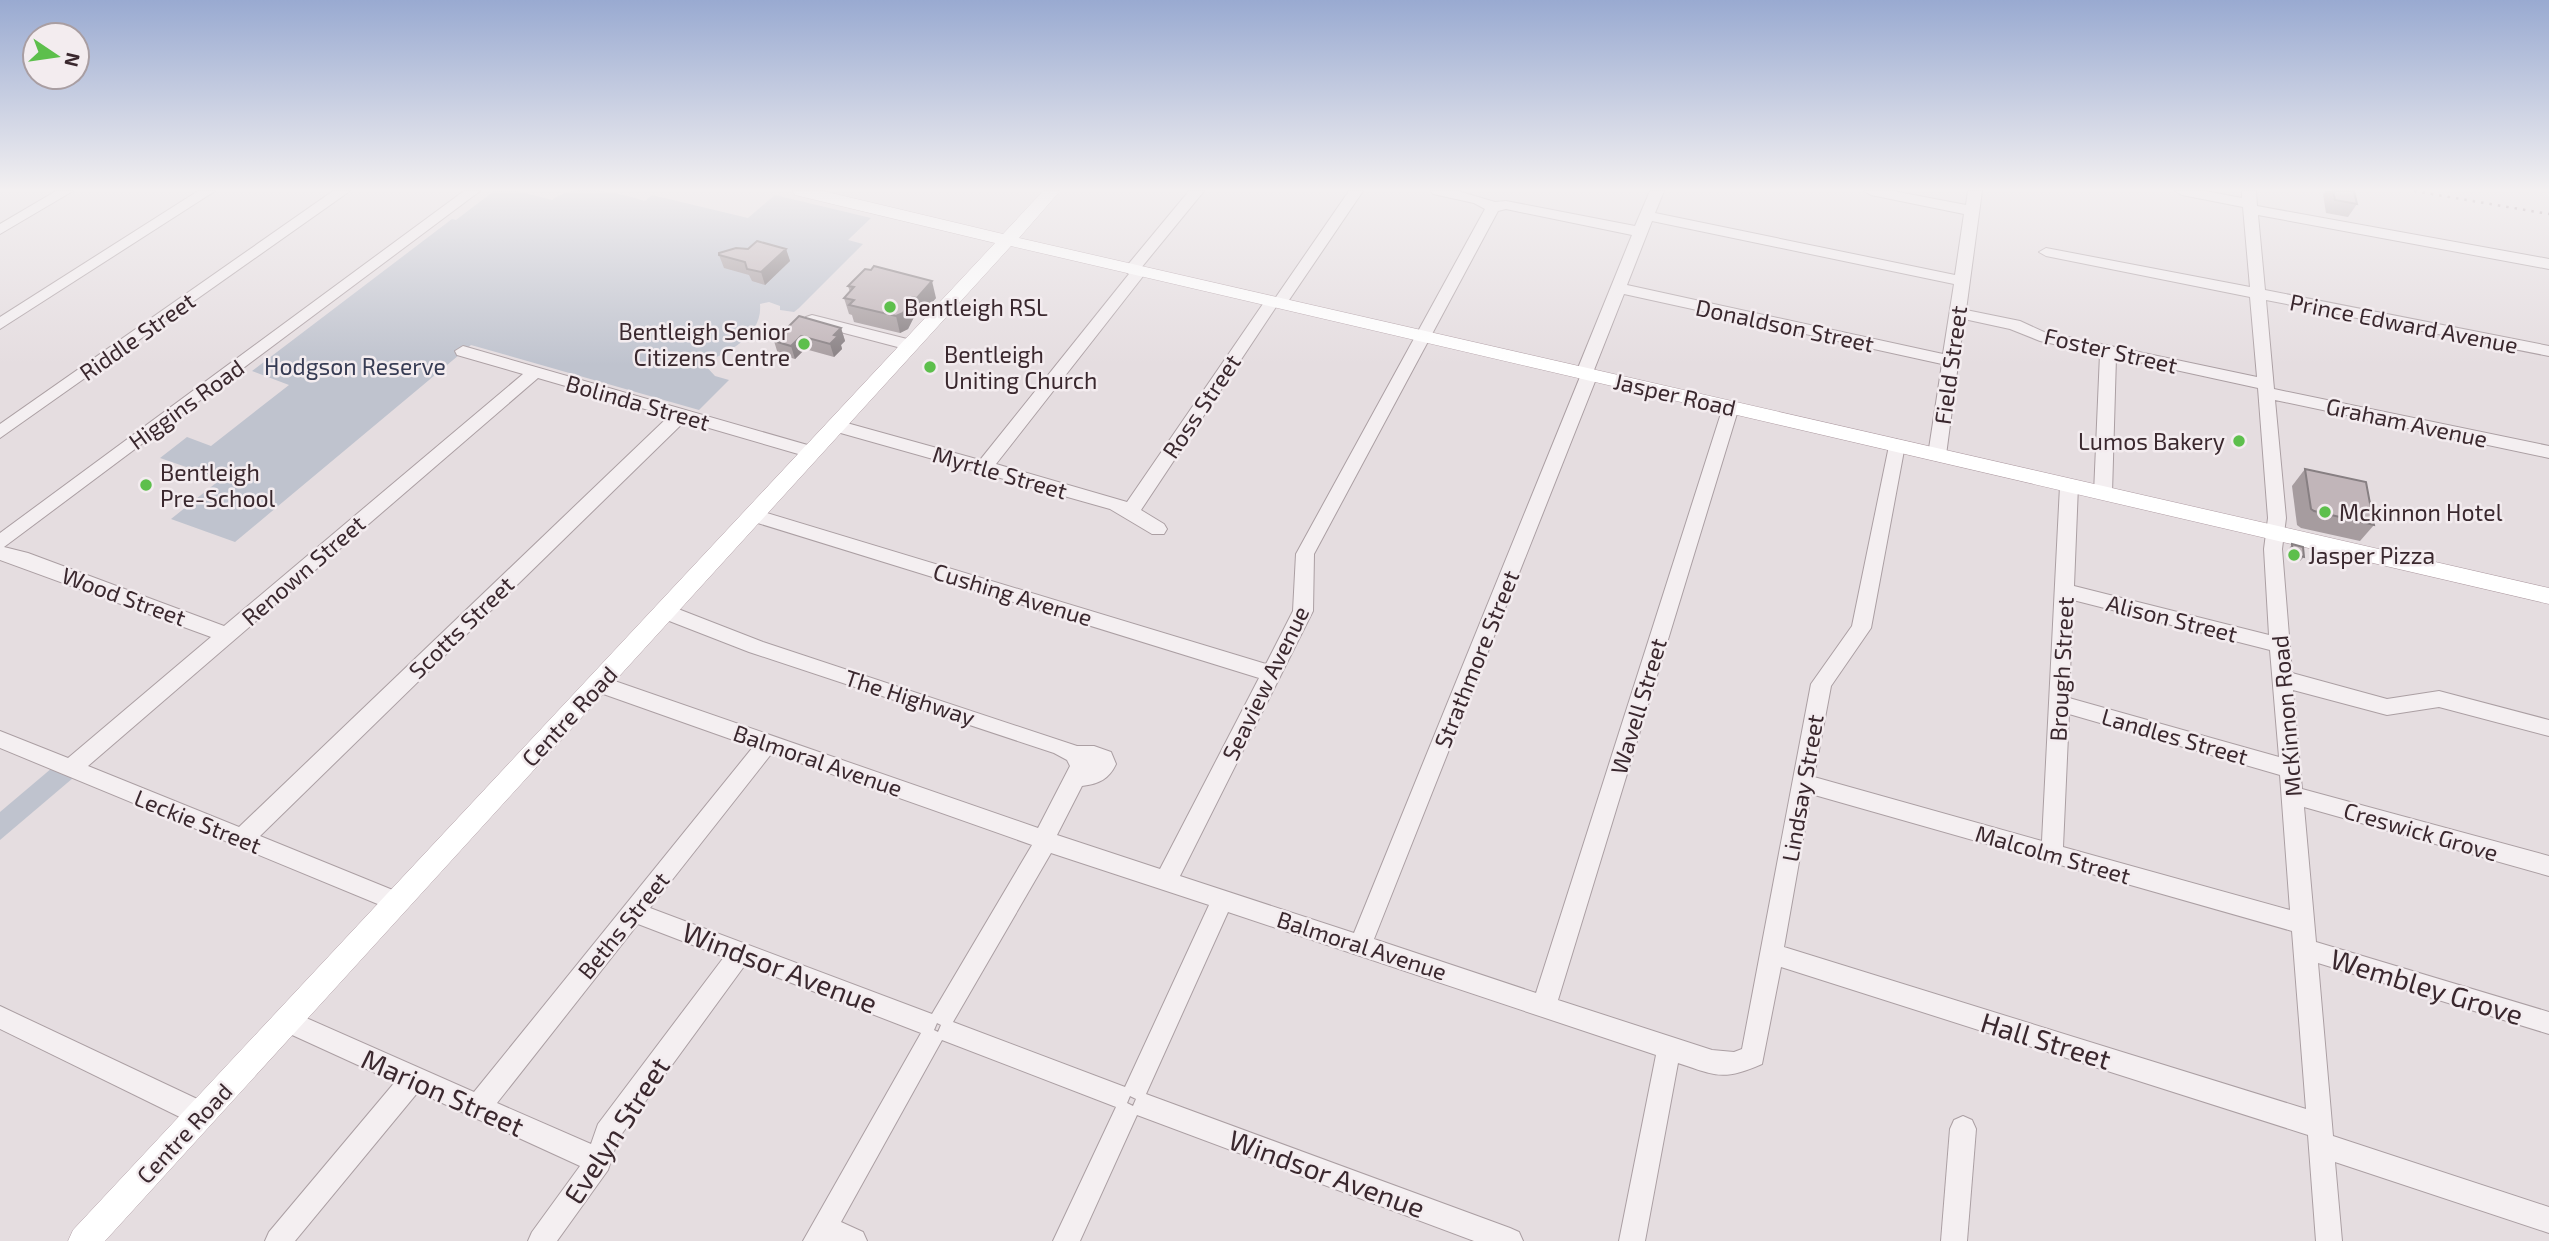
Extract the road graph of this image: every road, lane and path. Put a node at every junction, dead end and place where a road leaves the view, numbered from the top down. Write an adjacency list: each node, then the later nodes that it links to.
1 (117, 249): 23 (street)
2 (261, 249): 36 (street, Riddle Street)
3 (395, 249): 48 (street, Higgins Road)
4 (999, 249): 25 (main road, Centre Road)
5 (1040, 249): 16 (main road, Jasper Road)
6 (1152, 249): 16 (street)
7 (1314, 249): 20 (street, Ross Street)
8 (1471, 249): 24 (street, Seaview Avenue)
9 (1634, 249): 18 (street, Strathmore Street)
10 (1806, 249): 17 (street)
11 (1966, 249): 17 (street, Field Street)
12 (2254, 249): 19 (street, McKinnon Road)
13 (2477, 249): 15 (street)
14 (2046, 252): 19 (street, Prince Edward Avenue)
15 (2549, 264)
16 (1135, 271): 20 (main road, Jasper Road); 41 (street)
17 (1961, 281): 21 (street, Field Street)
18 (1619, 288): 29 (street, Donaldson Street); 31 (street, Strathmore Street)
19 (2258, 295): 28 (street, Prince Edward Avenue); 32 (street, McKinnon Road)
20 (1276, 302): 24 (main road, Jasper Road); 44 (street, Ross Street)
21 (1957, 313): 27 (street, Foster Street); 29 (street, Field Street)
22 (807, 319): 25 (street)
23 (0, 324)
24 (1424, 336): 31 (main road, Jasper Road); 54 (street, Seaview Avenue)
25 (909, 345): 35 (main road, Centre Road)
26 (463, 351): 30 (street, Bolinda Street)
27 (2108, 351): 32 (street, Foster Street); 43 (street)
28 (2549, 351)
29 (1950, 361): 40 (street, Field Street)
30 (535, 372): 34 (street, Bolinda Street); 52 (street, Renown Street)
31 (1587, 374): 33 (main road, Jasper Road); 74 (street, Strathmore Street)
32 (2266, 388): 39 (street, Graham Avenue); 47 (street, McKinnon Road)
33 (1731, 407): 37 (main road, Jasper Road); 78 (street, Wavell Street)
34 (681, 415): 38 (street, Bolinda Street); 65 (street, Scotts Street)
35 (836, 426): 38 (main road, Centre Road); 41 (street, Myrtle Street)
36 (0, 432)
37 (1896, 445): 40 (main road, Jasper Road); 63 (street, Lindsay Street)
38 (812, 452): 45 (main road, Centre Road)
39 (2549, 452)
40 (1937, 455): 42 (main road, Jasper Road)
41 (984, 467): 44 (street, Myrtle Street)
42 (2069, 486): 43 (main road, Jasper Road); 49 (street, Brough Street)
43 (2103, 493): 47 (main road, Jasper Road)
44 (1130, 511): 46 (street, Myrtle Street)
45 (754, 515): 51 (main road, Centre Road); 54 (street, Cushing Avenue)
46 (1158, 529)
47 (2276, 534): 50 (main road, Jasper Road); 53 (street, McKinnon Road)
48 (5, 548): 52 (street, Wood Street)
49 (2065, 591): 53 (street, Alison Street); 57 (street, Brough Street)
50 (2549, 596)
51 (666, 612): 56 (main road, Centre Road); 66 (street, The Highway)
52 (227, 635): 61 (street, Renown Street)
53 (2280, 645): 55 (street, McKinnon Road)
54 (1272, 674): 69 (street, Seaview Avenue)
55 (2283, 679): 58 (street); 62 (street, McKinnon Road)
56 (599, 684): 60 (street, Balmoral Avenue); 71 (main road, Centre Road)
57 (2060, 703): 62 (street, Landles Street); 67 (street, Brough Street)
58 (2549, 728)
59 (0, 739): 61 (street, Leckie Street)
60 (769, 742): 66 (street, Balmoral Avenue); 72 (street, Beths Street)
61 (71, 768): 65 (street, Leckie Street)
62 (2290, 769): 64 (street, McKinnon Road)
63 (1803, 783): 67 (street, Malcolm Street); 77 (street, Lindsay Street)
64 (2292, 795): 68 (street, Creswick Grove); 73 (street, McKinnon Road)
65 (242, 839): 71 (street, Leckie Street)
66 (1045, 840): 69 (street, Balmoral Avenue); 82 (street)
67 (2052, 853): 73 (street, Malcolm Street)
68 (2549, 866)
69 (1166, 880): 70 (street, Balmoral Avenue)
70 (1223, 899): 74 (street, Balmoral Avenue); 85 (street)
71 (397, 902): 80 (main road, Centre Road)
72 (634, 912): 76 (street, Windsor Avenue); 86 (street, Beths Street)
73 (2303, 925): 75 (street, McKinnon Road)
74 (1361, 944): 78 (street, Balmoral Avenue)
75 (2305, 949): 81 (street, Wembley Grove); 89 (street, McKinnon Road)
76 (741, 952): 82 (street, Windsor Avenue); 90 (street, Evelyn Street)
77 (1772, 954): 83 (street, Lindsay Street); 89 (street, Hall Street)
78 (1544, 1006): 83 (street, Balmoral Avenue)
79 (0, 1017): 87 (street)
80 (287, 1021): 84 (street, Marion Street); 87 (main road, Centre Road)
81 (2549, 1023)
82 (937, 1028): 85 (street, Windsor Avenue); 92 (street)
83 (1669, 1048): 99 (street)
84 (413, 1079): 86 (street, Marion Street); 94 (street)
85 (1131, 1101): 97 (street); 98 (street, Windsor Avenue)
86 (477, 1108): 90 (street, Marion Street)
87 (201, 1114): 93 (main road, Centre Road)
88 (1963, 1129): 100 (street)
89 (2321, 1135): 91 (street, Hall Street); 101 (street, McKinnon Road)
90 (599, 1161): 95 (street, Evelyn Street)
91 (2549, 1220)
92 (819, 1235): 96 (street)
93 (85, 1241)
94 (278, 1241)
95 (541, 1241)
96 (854, 1241)
97 (1066, 1241)
98 (1510, 1241)
99 (1632, 1241)
100 (1954, 1241)
101 (2329, 1241)

